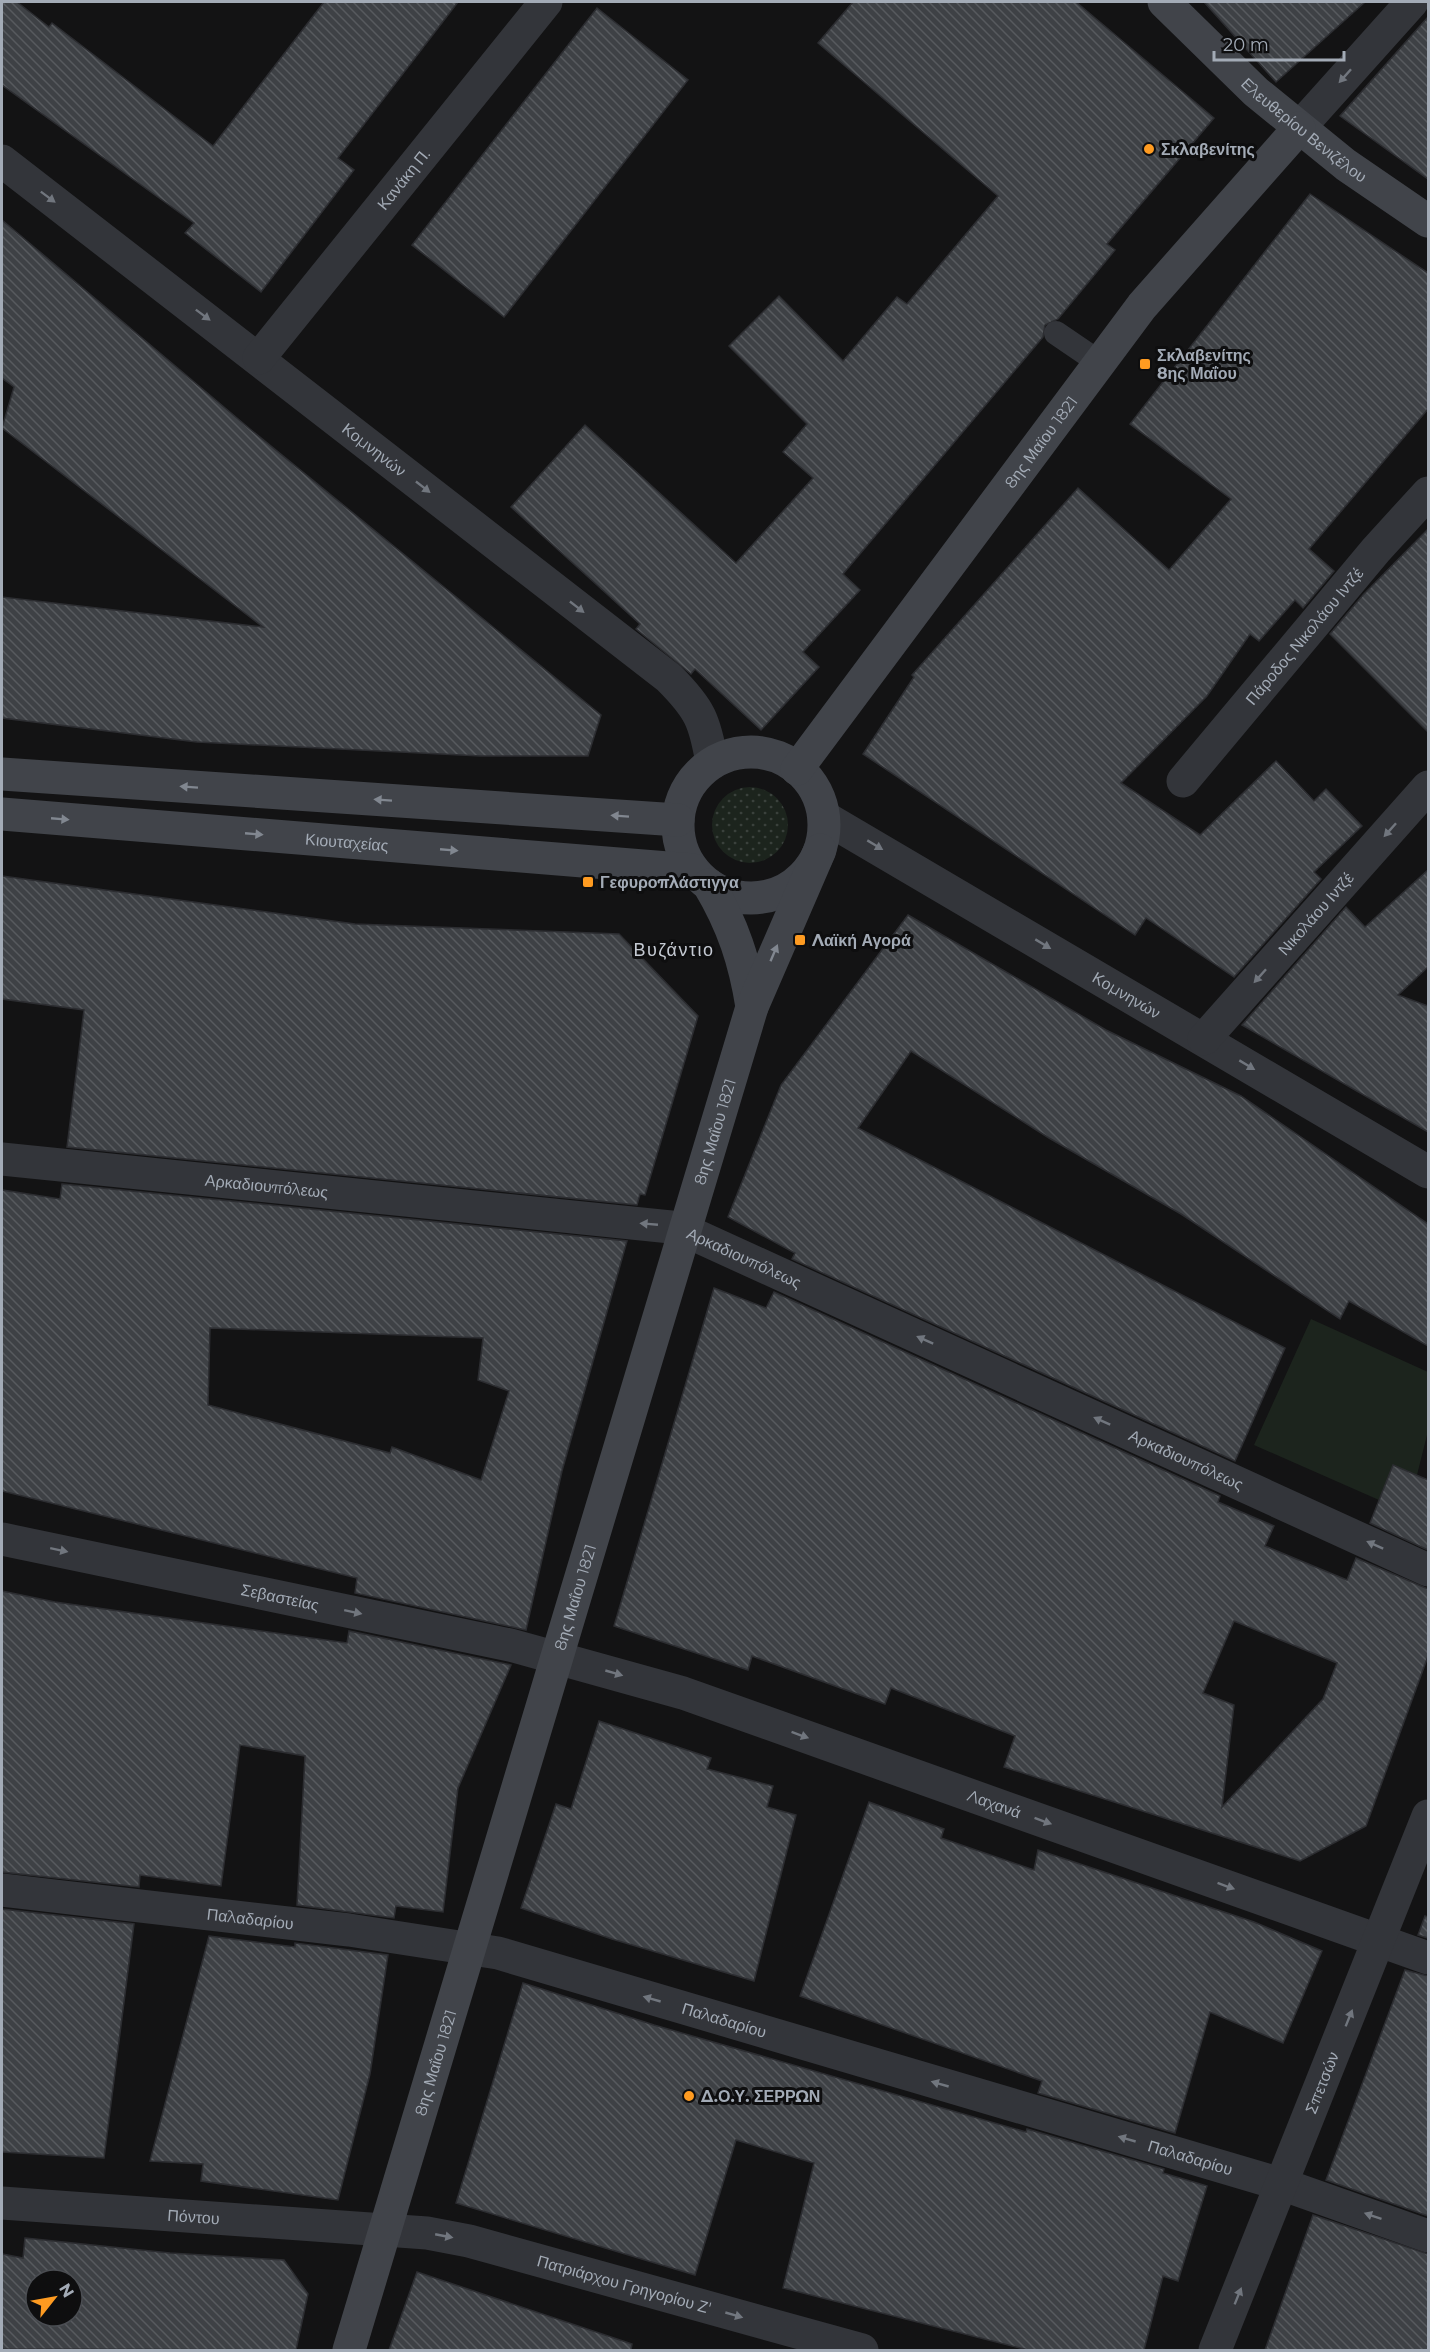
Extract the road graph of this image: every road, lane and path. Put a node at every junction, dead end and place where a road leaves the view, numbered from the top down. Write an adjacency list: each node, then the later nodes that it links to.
1 (546, 2): 8 (street, Κανάκη Π.)
2 (1164, 2): 4 (street, Ελευθερίου Βενιζέλου)
3 (1412, 2): 4 (street, one-way to 4)
4 (1299, 128): 6 (street, Ελευθερίου Βενιζέλου); 9 (street, 8ης Μαϊου 1821)
5 (2, 161): 8 (street, Κομνηνών, one-way to 8)
6 (1428, 221)
7 (1056, 333): 9 (lane)
8 (259, 358): 11 (street, Κομνηνών, one-way to 11)
9 (1100, 363): 12 (street, 8ης Μαϊου 1821)
10 (1428, 493): 14 (street, Πάροδος Νικολάου Ιντζέ)
11 (712, 763): 12 (street); 18 (street)
12 (798, 769): 17 (street)
13 (2, 774): 18 (street, one-way to 13)
14 (1183, 781)
15 (1428, 787): 22 (street, Νικολάου Ιντζέ, one-way to 22)
16 (2, 814): 20 (street, Κιουταχείας, one-way to 20)
17 (824, 817): 19 (street); 22 (street, Κομνηνών, one-way to 22)
18 (678, 820): 20 (street)
19 (820, 850): 20 (street); 21 (street, 8ης Μαΐου 1821, one-way to 19)
20 (701, 878): 21 (street)
21 (752, 1007): 25 (street, 8ης Μαΐου 1821)
22 (1203, 1039): 24 (street, Κομνηνών, one-way to 24)
23 (2, 1159): 25 (street, Αρκαδιουπόλεως, one-way to 23)
24 (1428, 1172)
25 (686, 1231): 27 (street, Αρκαδιουπόλεως, one-way to 25); 28 (street, 8ης Μαΐου 1821)
26 (2, 1539): 28 (street, Σεβαστείας, one-way to 28)
27 (1428, 1570)
28 (558, 1657): 31 (street, Λαχανά, one-way to 31); 32 (street, 8ης Μαΐου 1821)
29 (1428, 1816): 31 (street, Σπετσών)
30 (2, 1890): 32 (street, Παλαδαρίου)
31 (1380, 1940): 33 (street, Λαχανά); 34 (street, Σπετσών, one-way to 31)
32 (471, 1950): 34 (street, Παλαδαρίου, one-way to 32); 36 (street, 8ης Μαΐου 1821)
33 (1428, 1958)
34 (1284, 2184): 37 (street, Παλαδαρίου, one-way to 34); 40 (street, Σπετσών, one-way to 34)
35 (2, 2204): 36 (street, Πόντου)
36 (386, 2230): 38 (street, 8ης Μαΐου 1821); 39 (street, Πατριάρχου Γρηγορίου Ζ', one-way to 39)
37 (1428, 2236)
38 (349, 2350)
39 (862, 2350)
40 (1215, 2350)

